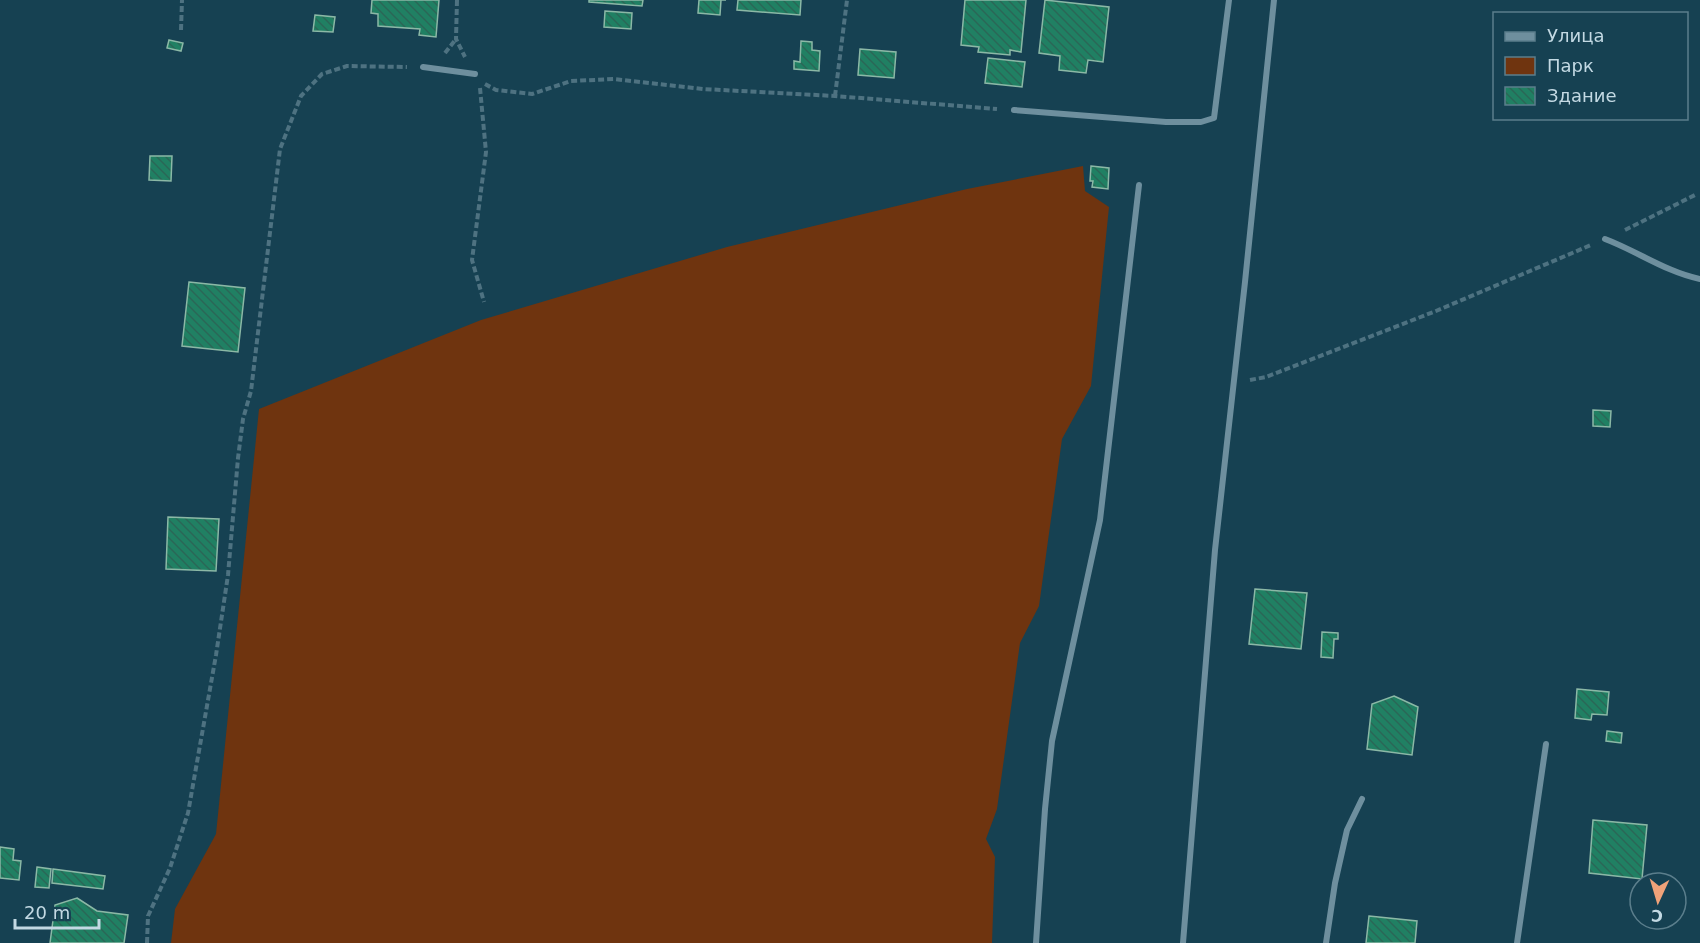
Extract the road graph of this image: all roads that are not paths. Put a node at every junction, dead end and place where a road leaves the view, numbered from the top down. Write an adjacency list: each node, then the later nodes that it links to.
1 (1229, 0): 5 (street)
2 (1274, 0): 12 (street)
3 (423, 67): 4 (street)
4 (475, 74)
5 (1014, 110)
6 (1139, 185): 11 (street)
7 (1605, 239): 8 (street)
8 (1700, 279)
9 (1546, 744): 14 (street)
10 (1362, 799): 13 (street)
11 (1036, 943)
12 (1183, 943)
13 (1326, 943)
14 (1518, 943)

